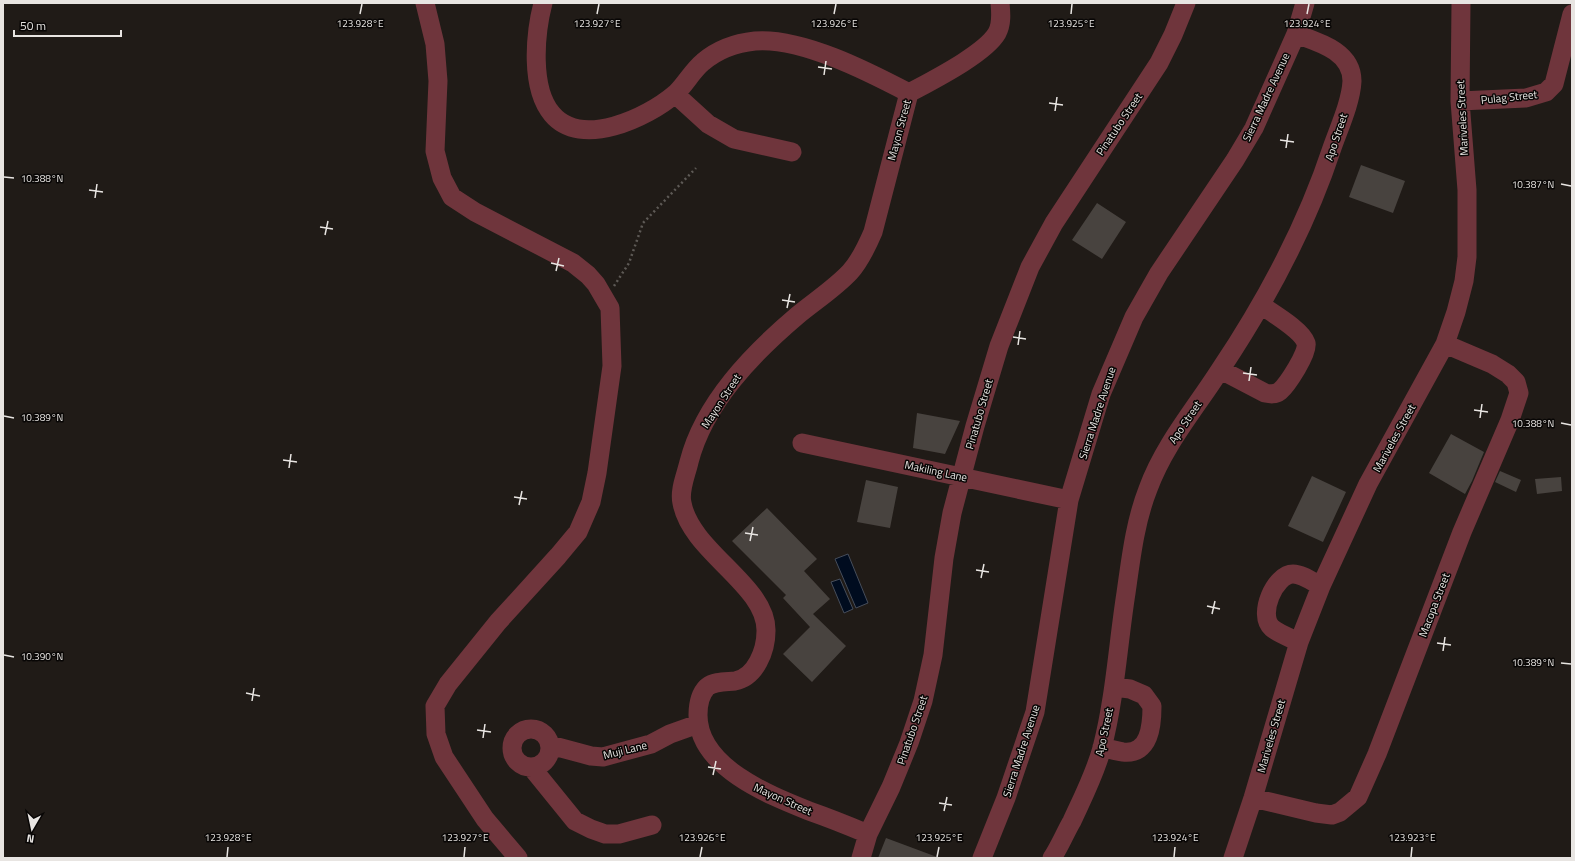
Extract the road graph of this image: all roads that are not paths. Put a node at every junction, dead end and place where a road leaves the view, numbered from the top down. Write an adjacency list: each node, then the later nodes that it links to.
1 (425, 3): 29 (street)
2 (543, 3): 10 (street)
3 (1000, 3): 9 (street, Mayon Street)
4 (1186, 3): 17 (street, Pinatubo Street)
5 (1305, 3): 8 (street, Sierra Madre Avenue)
6 (1461, 3): 11 (street, Mariveles Street)
7 (1572, 14): 11 (street, Pulag Street)
8 (1296, 34): 13 (street, Apo Street); 18 (street, Sierra Madre Avenue)
9 (908, 93): 10 (street); 22 (street, Mayon Street)
10 (675, 94): 12 (street)
11 (1460, 101): 14 (street, Mariveles Street)
12 (792, 152)
13 (1261, 305): 15 (street, Apo Street); 15 (street)
14 (1446, 344): 19 (street, Mariveles Street); 26 (street, Macopa Street)
15 (1221, 370): 21 (street, Apo Street)
16 (802, 443): 17 (street, Makiling Lane)
17 (962, 477): 18 (street, Makiling Lane); 28 (street, Pinatubo Street)
18 (1069, 500): 31 (street, Sierra Madre Avenue)
19 (1321, 586): 20 (street, Mariveles Street); 20 (street)
20 (1299, 642): 26 (street, Mariveles Street)
21 (1114, 687): 24 (street, Apo Street); 24 (street)
22 (698, 724): 23 (street, Muji Lane); 28 (street, Mayon Street)
23 (550, 745): 25 (street); 25 (street)
24 (1102, 747): 32 (street, Apo Street)
25 (532, 768): 27 (street)
26 (1253, 798): 33 (street, Mariveles Street)
27 (652, 825)
28 (868, 834): 30 (street, Pinatubo Street)
29 (518, 858)
30 (860, 858)
31 (982, 858)
32 (1052, 858)
33 (1233, 858)

